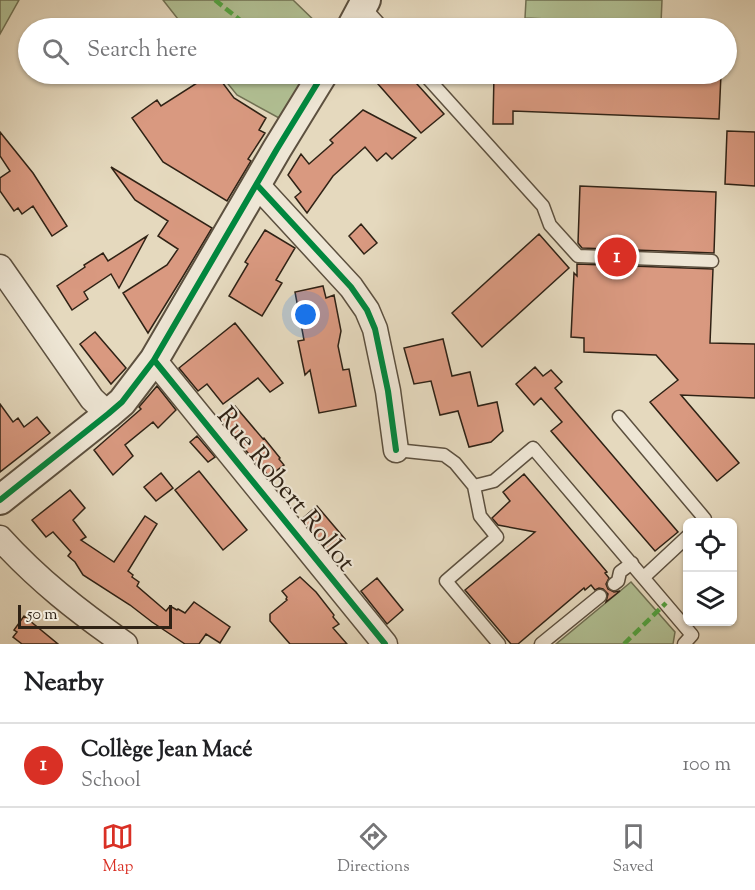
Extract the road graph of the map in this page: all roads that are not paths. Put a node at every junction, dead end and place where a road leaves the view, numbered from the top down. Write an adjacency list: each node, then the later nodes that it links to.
1 (317, 84): 3 (street)
2 (433, 84): 4 (lane)
3 (257, 185): 6 (street); 9 (street)
4 (712, 261)
5 (0, 267): 7 (street)
6 (154, 360): 7 (street); 20 (street, Rue Robert Rollot)
7 (108, 414): 11 (street)
8 (619, 417): 12 (lane)
9 (396, 450): 10 (lane)
10 (474, 486): 15 (lane); 21 (lane)
11 (0, 500)
12 (704, 518)
13 (0, 538): 19 (street)
14 (683, 540): 16 (lane)
15 (632, 563): 16 (lane); 17 (lane)
16 (644, 577): 23 (lane)
17 (614, 584)
18 (600, 596): 22 (lane)
19 (126, 644)
20 (385, 644)
21 (499, 644)
22 (541, 644)
23 (684, 644)

